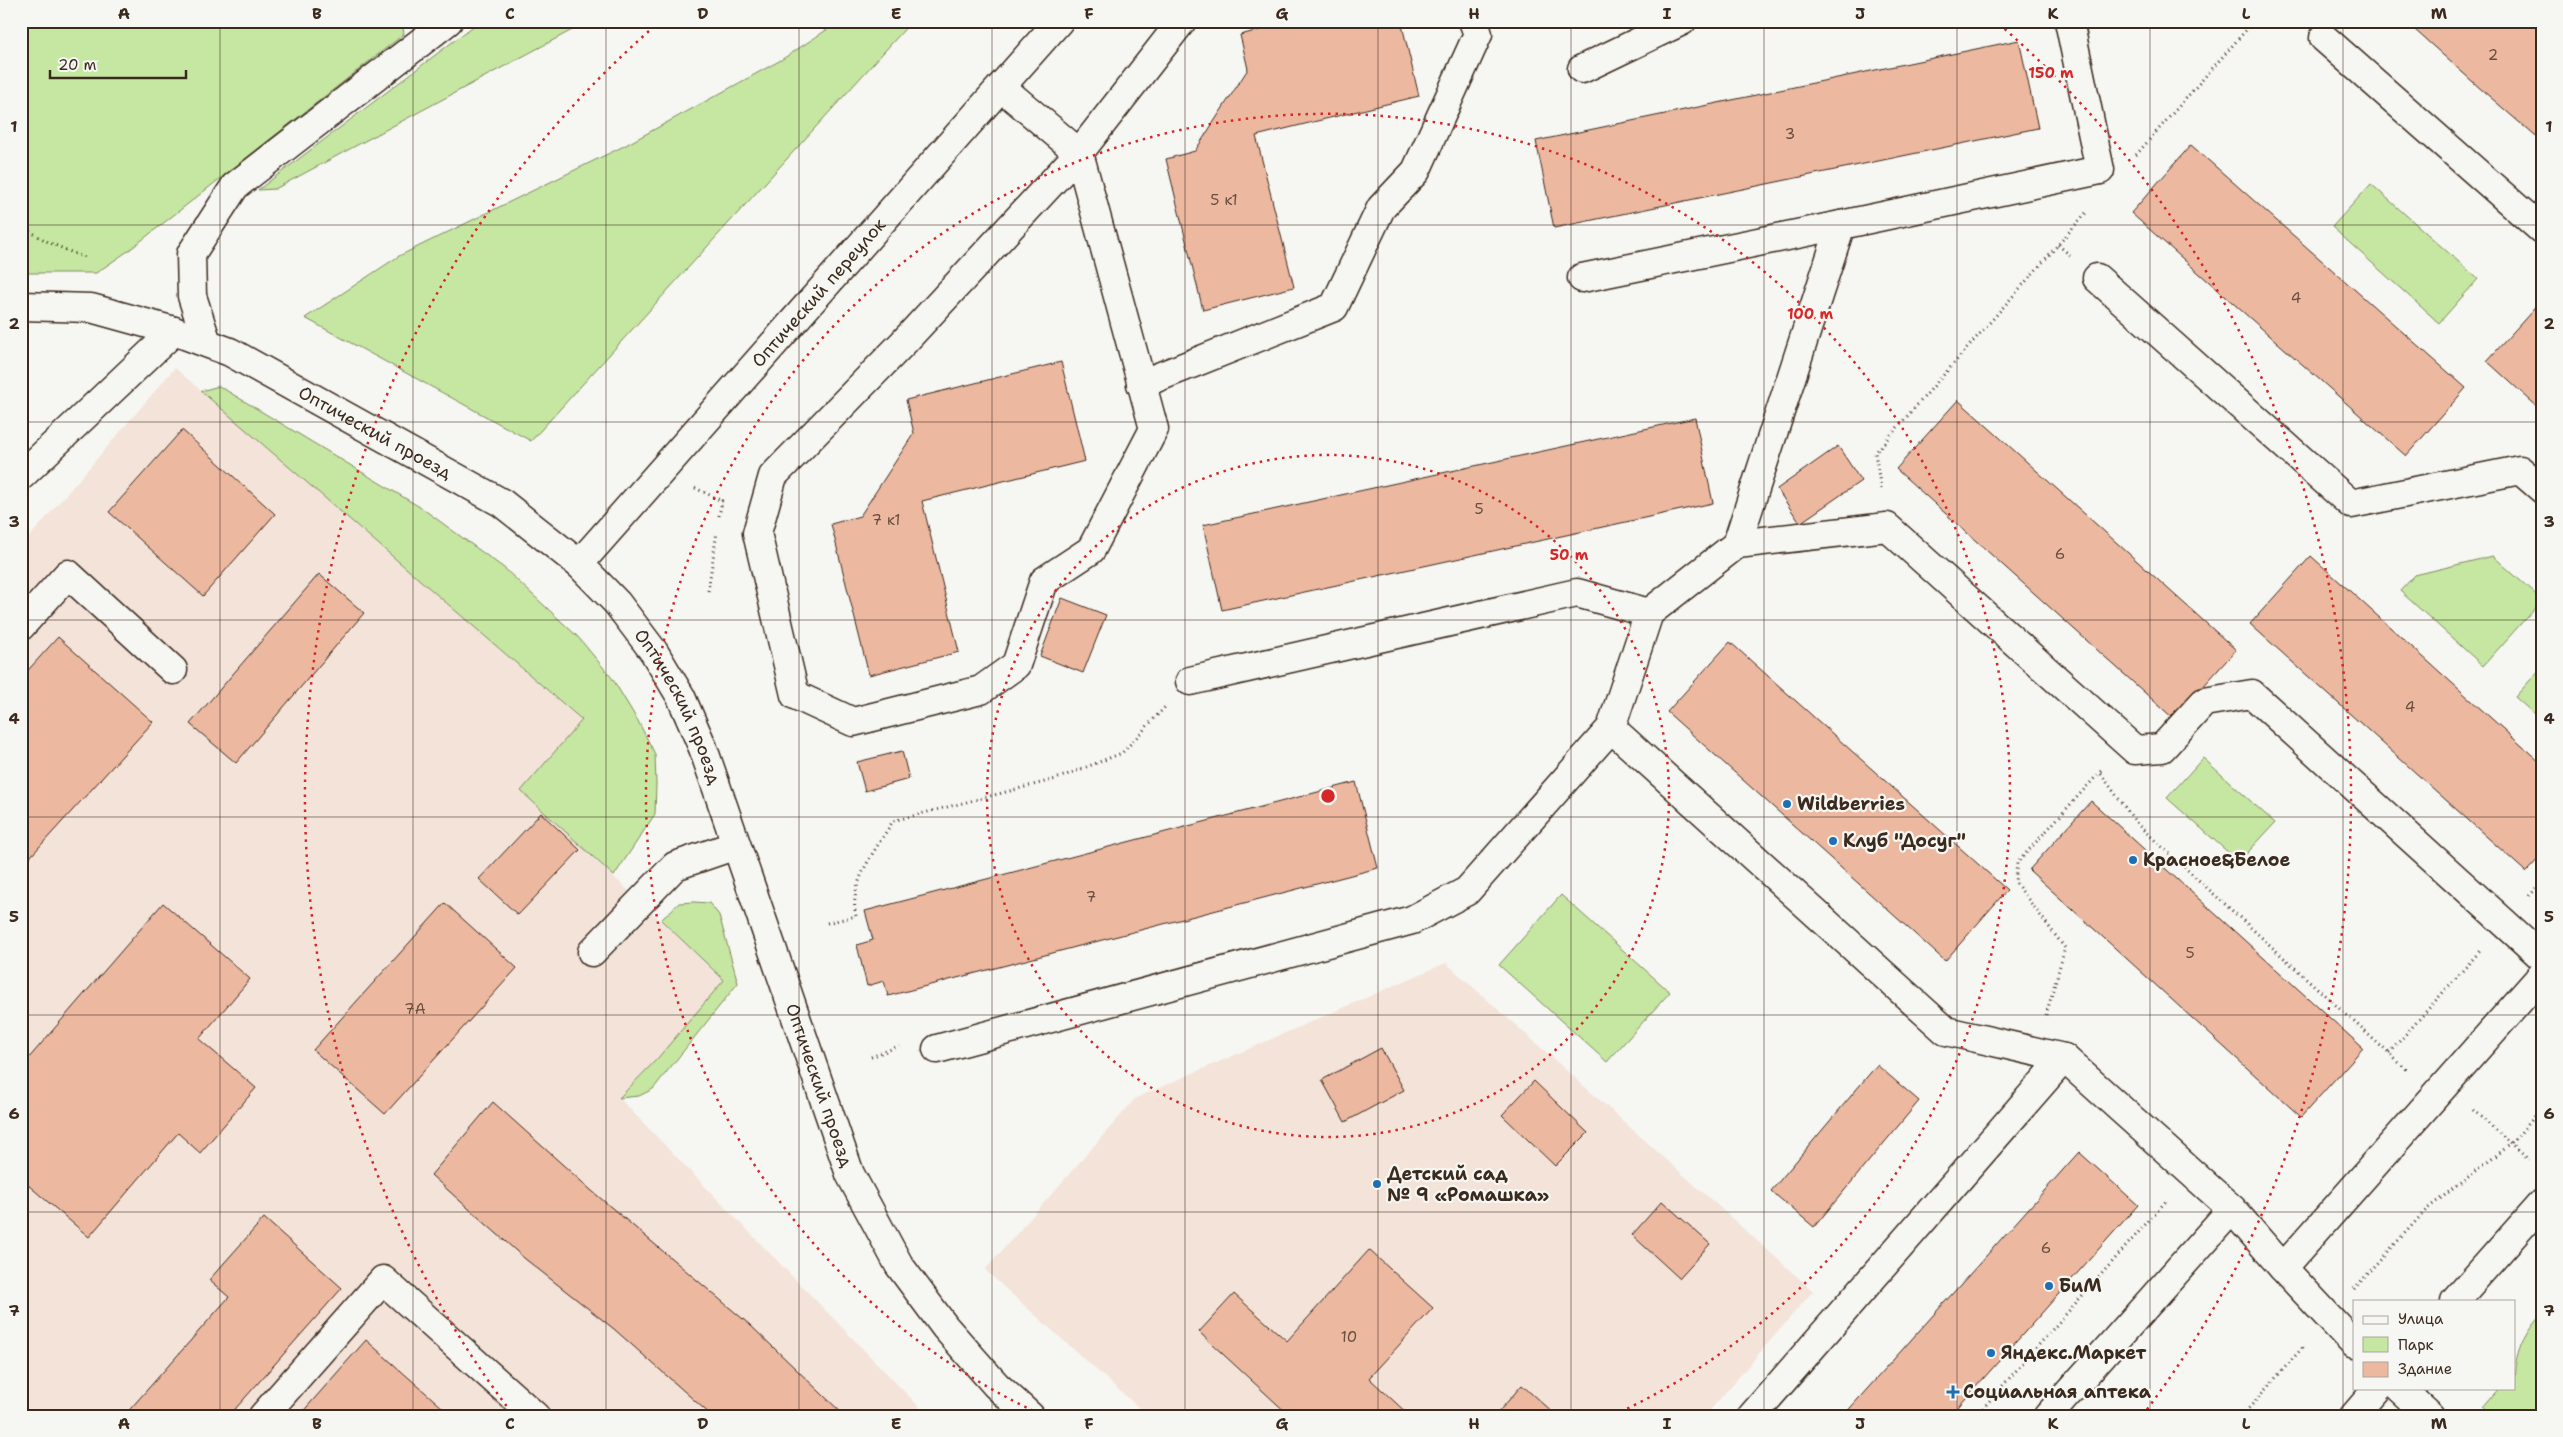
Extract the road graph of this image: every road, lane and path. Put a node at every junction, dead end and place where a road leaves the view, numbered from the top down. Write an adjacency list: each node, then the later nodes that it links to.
1 (1059, 21): 10 (street, Оптический переулок)
2 (1182, 21): 11 (street)
3 (1473, 21): 23 (street)
4 (1682, 21): 9 (street)
5 (2069, 21): 14 (street)
6 (2254, 21): 12 (path)
7 (446, 22): 22 (street)
8 (2324, 38): 16 (street)
9 (1582, 69)
10 (1001, 87): 11 (street); 28 (street, Оптический переулок)
11 (1079, 153): 23 (street); 23 (street)
12 (2130, 163)
13 (2091, 207): 26 (path)
14 (1841, 225): 18 (street); 27 (street)
15 (21, 226): 17 (path)
16 (2542, 230)
17 (85, 258)
18 (1582, 278)
19 (2097, 278): 25 (street)
20 (21, 306): 21 (street, Оптический проезд)
21 (174, 330): 22 (street, Оптический проезд); 24 (street)
22 (207, 343): 28 (street, Оптический проезд)
23 (1141, 384)
24 (21, 476)
25 (2542, 489)
26 (1887, 526): 27 (street); 34 (street)
27 (1737, 544): 29 (street)
28 (579, 564): 36 (street, Оптический проезд)
29 (1649, 613): 32 (street); 33 (street)
30 (21, 626): 31 (street)
31 (173, 670)
32 (1190, 681): 38 (path)
33 (1611, 728): 43 (street); 44 (street)
34 (2127, 743): 35 (path); 39 (street)
35 (2100, 772): 44 (path); 45 (path)
36 (736, 845): 40 (street); 62 (street, Оптический проезд)
37 (2542, 883): 39 (path)
38 (827, 923)
39 (2505, 924): 41 (street); 45 (path)
40 (592, 952)
41 (2542, 957)
42 (2542, 975): 47 (street)
43 (937, 1048)
44 (2036, 1051): 46 (street)
45 (2389, 1053): 47 (path)
46 (2064, 1058): 51 (street); 63 (street)
47 (2440, 1090): 49 (path); 54 (street)
48 (2542, 1108): 49 (path)
49 (2511, 1144): 50 (path); 56 (path)
50 (2529, 1160)
51 (2191, 1173): 53 (street); 64 (path)
52 (2542, 1203): 55 (street)
53 (2232, 1209): 54 (street); 65 (street)
54 (2283, 1268): 56 (street)
55 (2456, 1300)
56 (2329, 1318): 57 (street); 66 (path)
57 (2353, 1343)
58 (2376, 1390): 67 (street)
59 (2401, 1390): 68 (street)
60 (263, 1416): 61 (street)
61 (535, 1416)
62 (1030, 1416)
63 (1752, 1416)
64 (1976, 1416)
65 (2048, 1416)
66 (2242, 1416)
67 (2354, 1416)
68 (2430, 1416)

